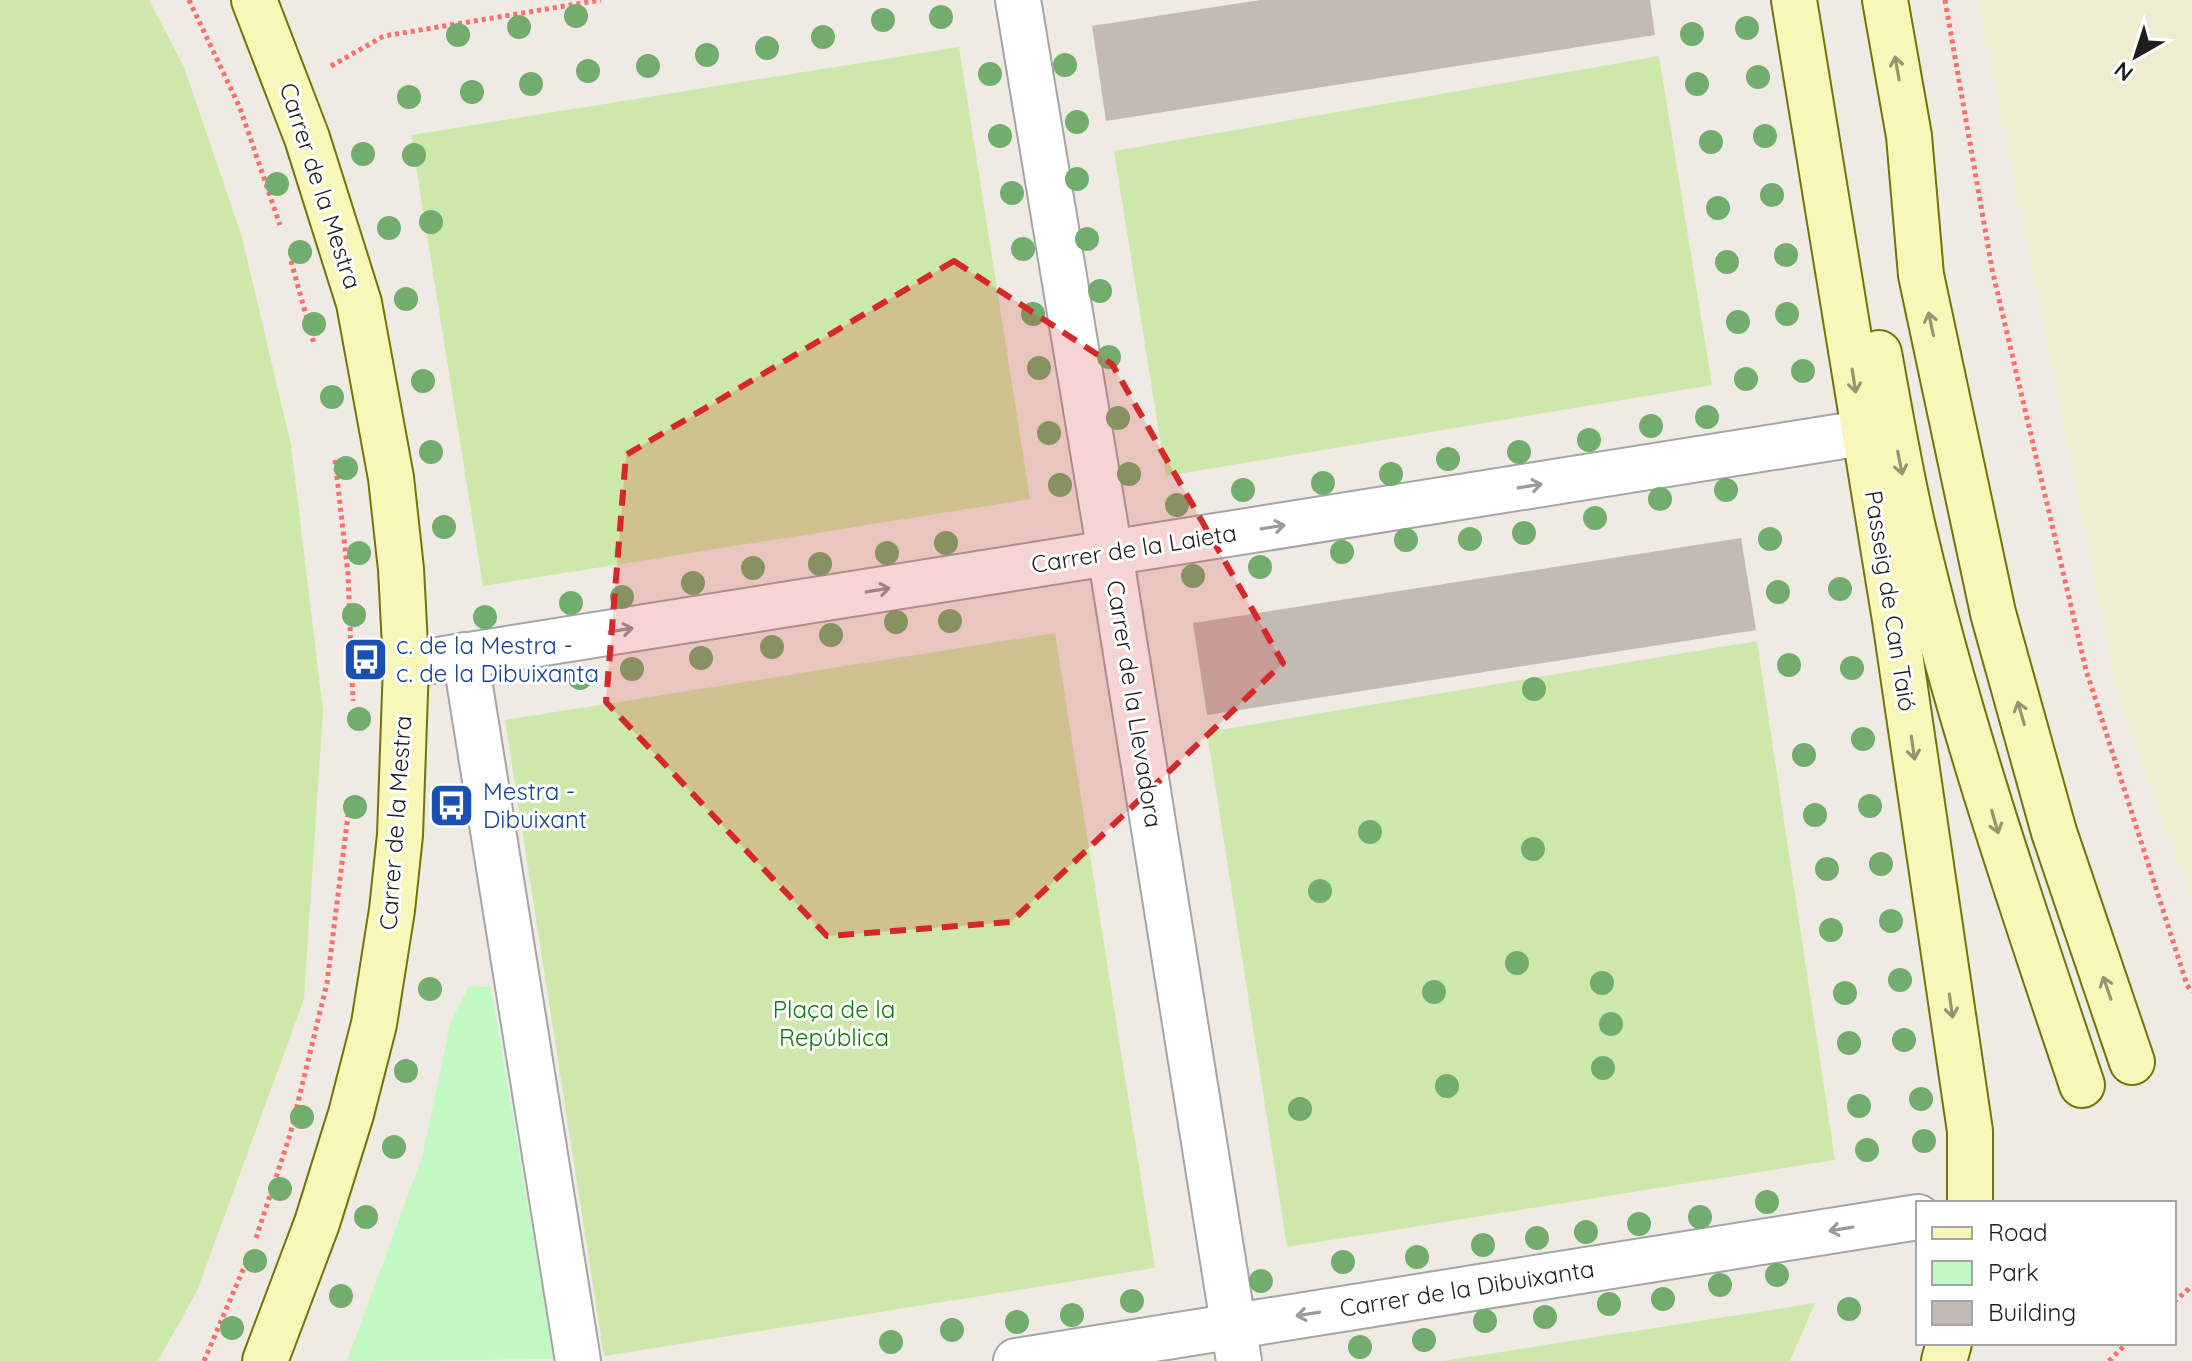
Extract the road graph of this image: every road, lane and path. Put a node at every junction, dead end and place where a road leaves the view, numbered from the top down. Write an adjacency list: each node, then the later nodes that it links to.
1 (189, 0): 10 (path)
2 (254, 0): 9 (main road, Carrer de la Mestra)
3 (601, 0): 9 (path)
4 (1018, 0): 16 (street, Carrer de la Llevadora)
5 (1794, 0): 14 (main road, Passeig de Can Taió, one-way to 14)
6 (1819, 0): 23 (main road, Passeig de Can Taió, one-way to 23)
7 (1885, 0): 22 (main road, one-way to 7)
8 (1945, 0): 21 (path)
9 (287, 85): 10 (path); 18 (main road, Carrer de la Mestra)
10 (240, 108): 11 (path)
11 (283, 235)
12 (288, 249): 13 (path)
13 (316, 358)
14 (1862, 433): 16 (street, Carrer de la Laieta, one-way to 14); 24 (main road, Passeig de Can Taió, one-way to 24)
15 (333, 448): 19 (path)
16 (1110, 553): 17 (street, Carrer de la Laieta, one-way to 16); 28 (street, Carrer de la Llevadora)
17 (465, 655): 18 (street, Carrer de la Laieta); 32 (street)
18 (406, 665): 31 (main road, Carrer de la Mestra)
19 (353, 714)
20 (350, 797): 30 (path)
21 (2192, 992)
22 (2132, 1062)
23 (2082, 1085)
24 (1970, 1201)
25 (1916, 1217): 28 (street, Carrer de la Dibuixanta, one-way to 28)
26 (2192, 1286): 27 (path)
27 (2176, 1300)
28 (1236, 1344): 33 (street, Carrer de la Dibuixanta)
29 (2125, 1345): 34 (path)
30 (204, 1361)
31 (265, 1361)
32 (578, 1361)
33 (1016, 1361)
34 (2109, 1361)

